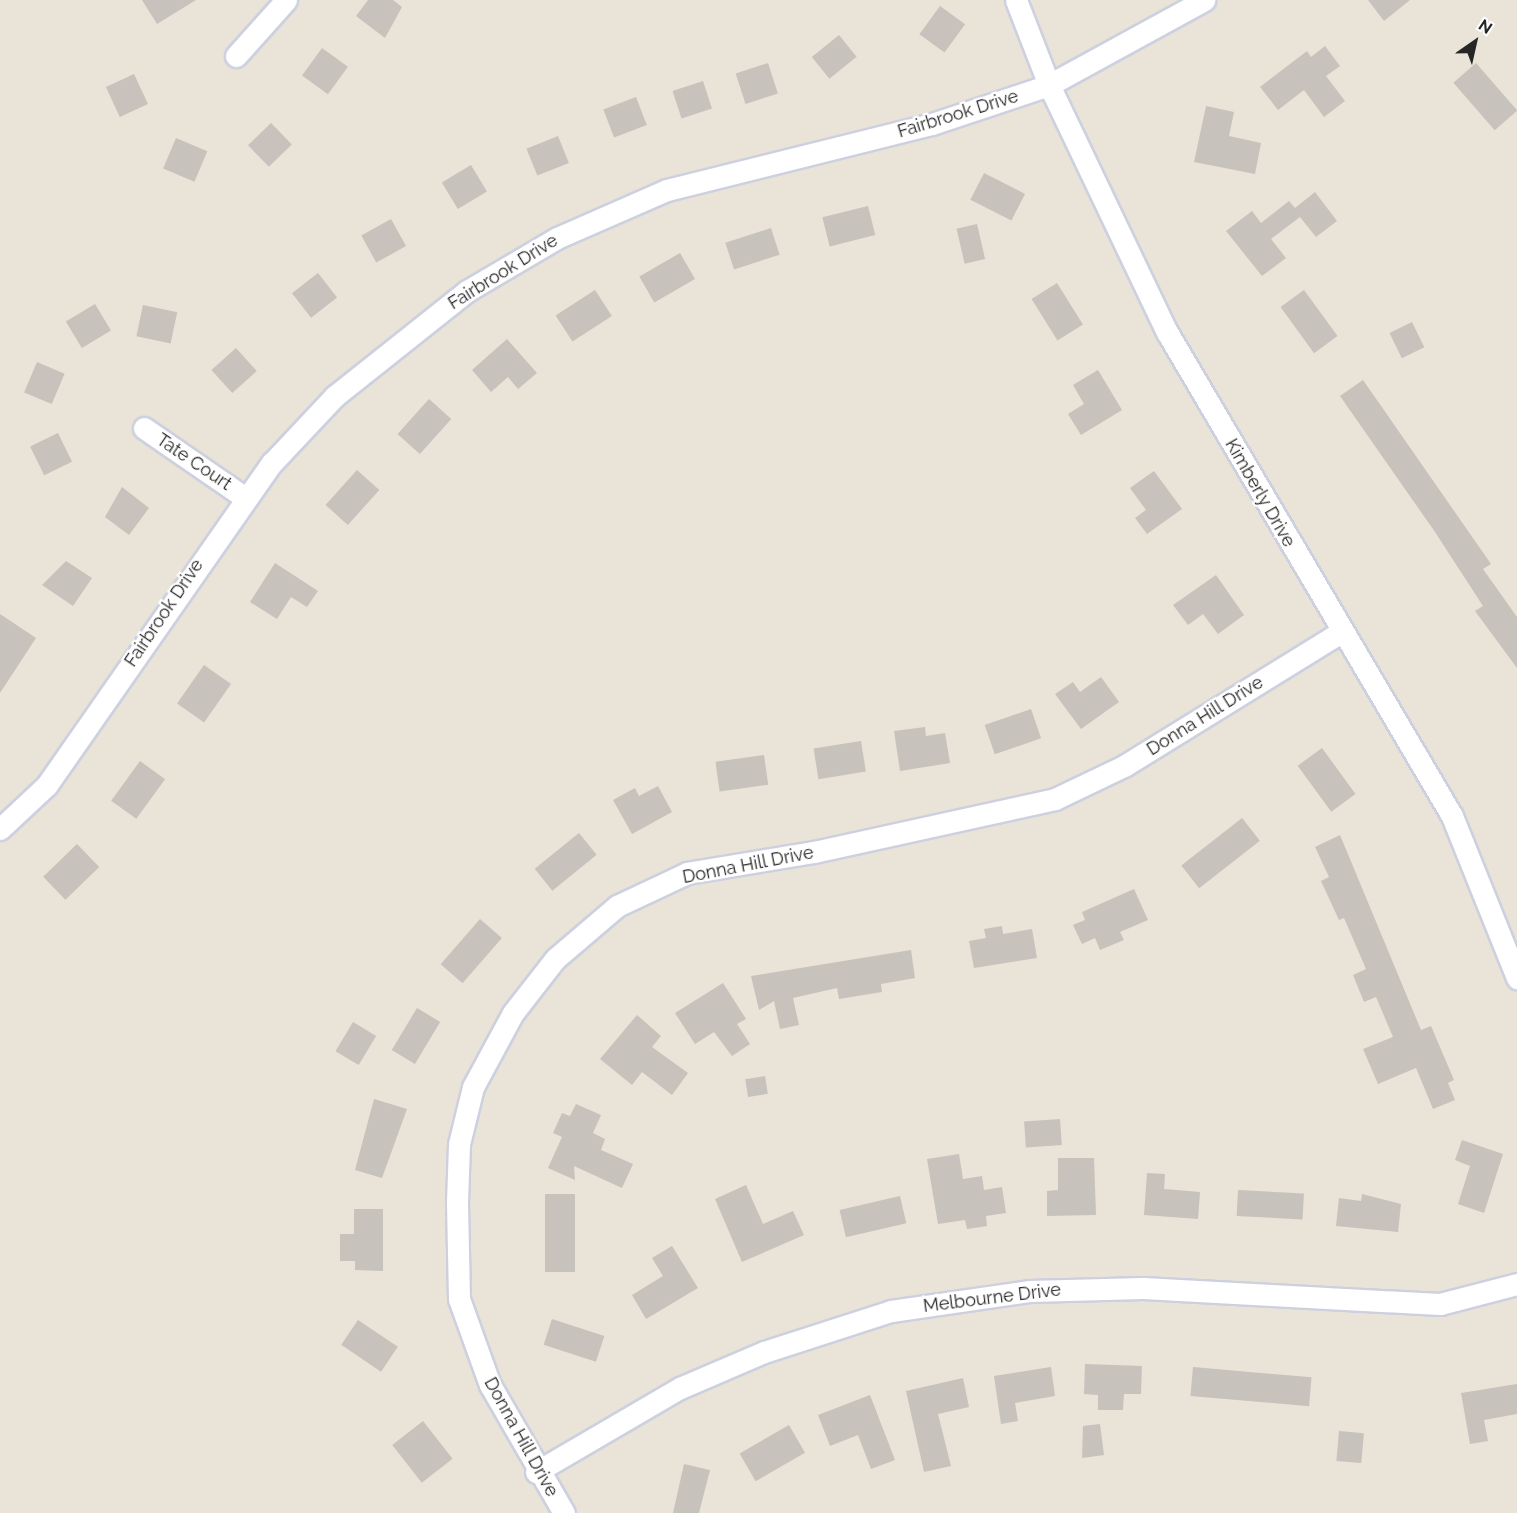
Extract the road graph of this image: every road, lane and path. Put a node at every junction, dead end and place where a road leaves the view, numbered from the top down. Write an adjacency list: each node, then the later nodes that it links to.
1 (286, 0): 4 (street)
2 (1016, 0): 5 (street, Kimberly Drive)
3 (1204, 0): 5 (street, Fairbrook Drive)
4 (236, 56)
5 (1049, 85): 7 (street, Fairbrook Drive); 8 (street, Kimberly Drive)
6 (144, 428): 7 (street, Tate Court)
7 (244, 497): 9 (street, Fairbrook Drive)
8 (1341, 632): 10 (street, Kimberly Drive); 12 (street, Donna Hill Drive)
9 (0, 829)
10 (1517, 978)
11 (1517, 1284): 12 (street, Melbourne Drive)
12 (536, 1472): 13 (street, Donna Hill Drive)
13 (564, 1513)

